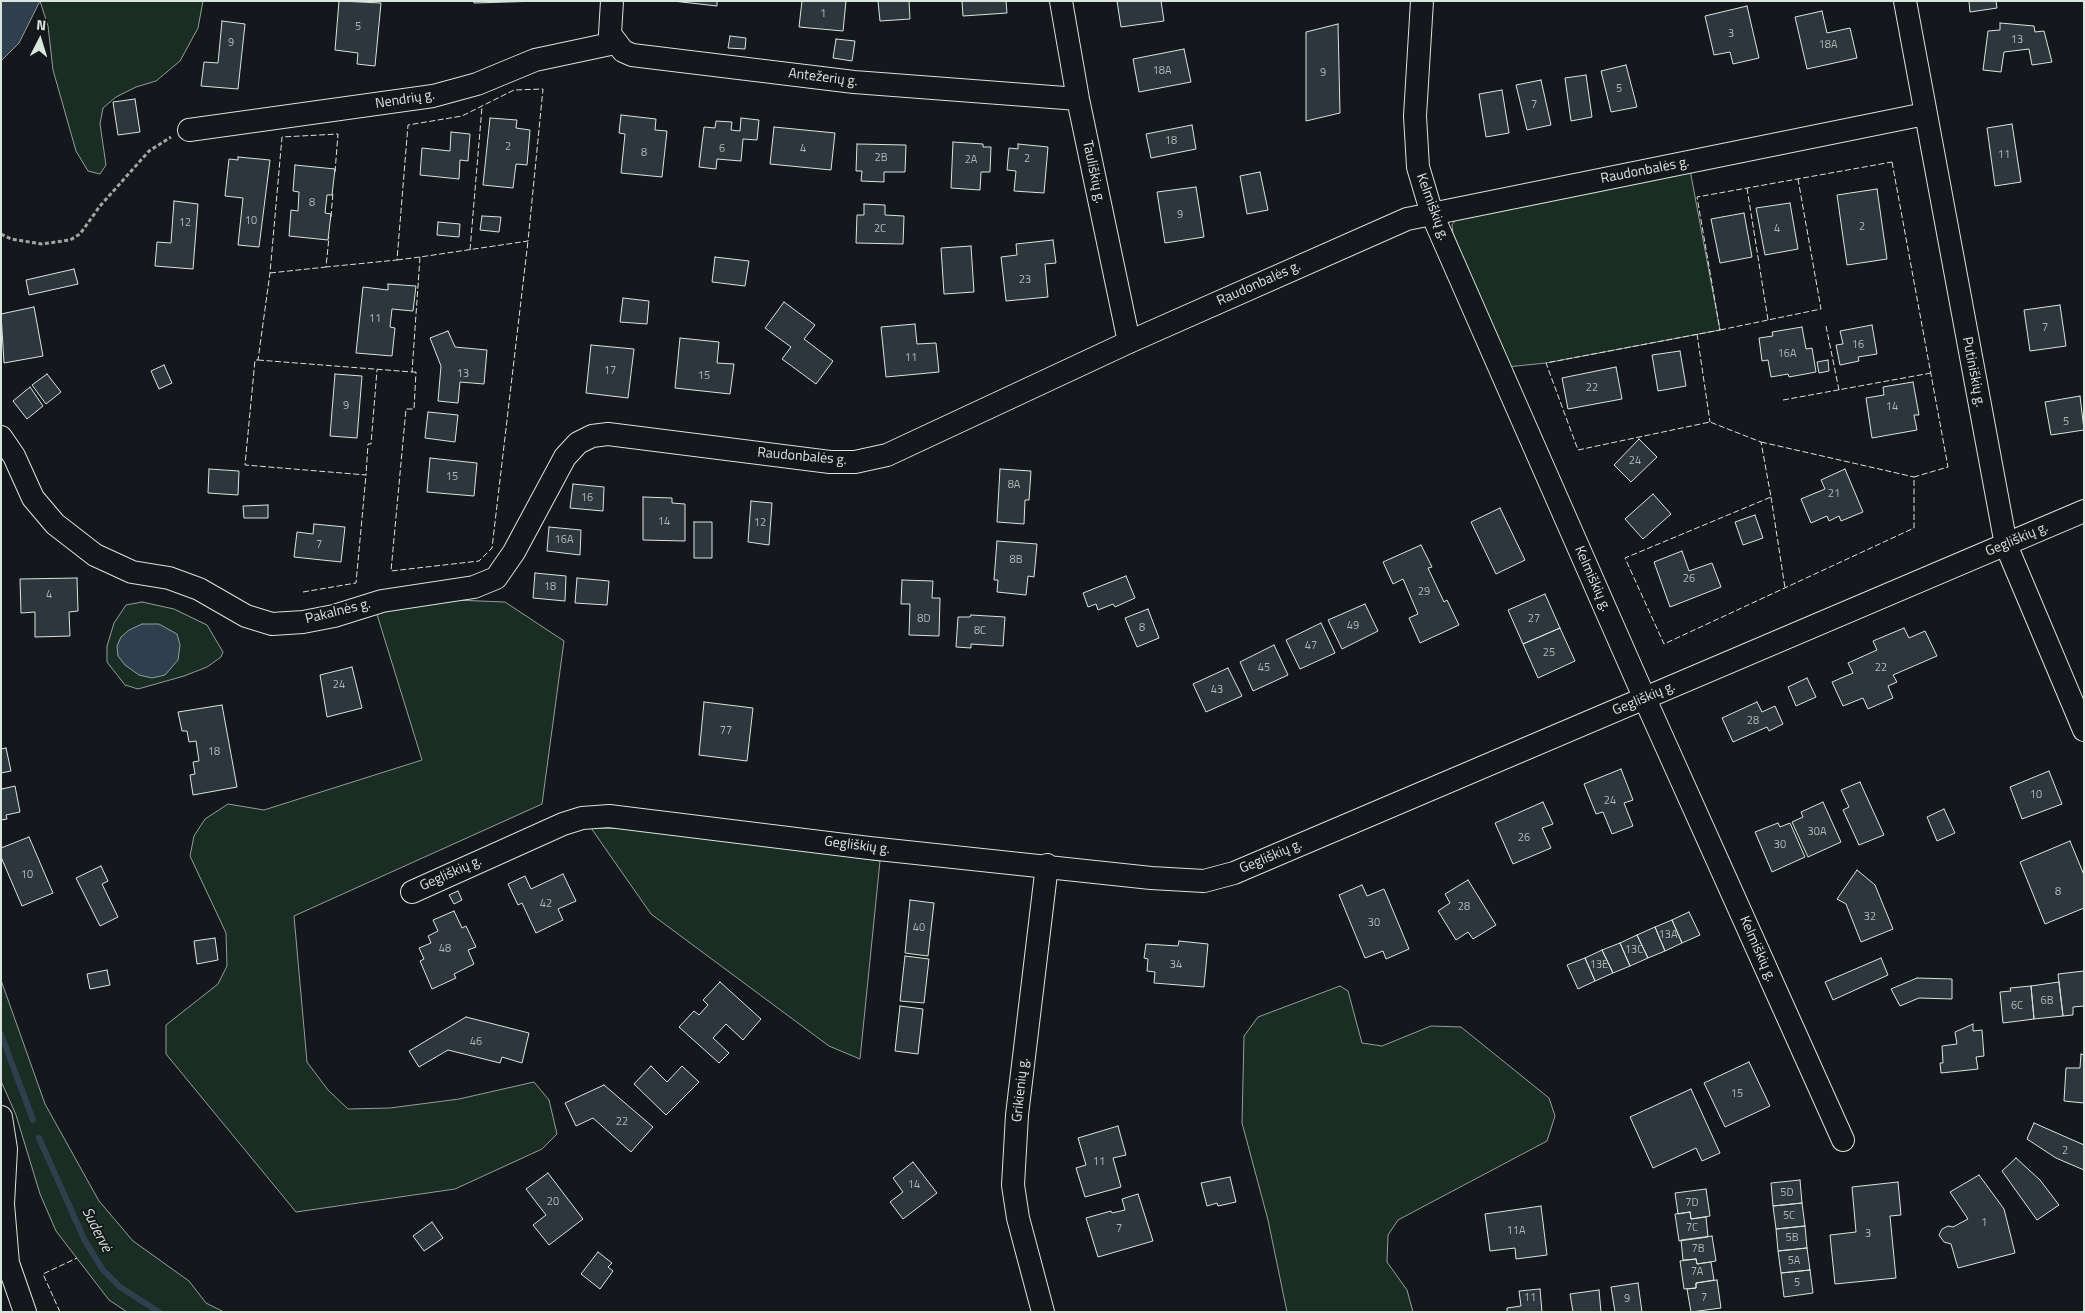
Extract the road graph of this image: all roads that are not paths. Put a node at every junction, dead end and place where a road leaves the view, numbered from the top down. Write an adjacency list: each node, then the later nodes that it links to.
1 (612, 1): 5 (street)
2 (1061, 1): 6 (street, Tauliškių g.)
3 (1422, 1): 9 (street, Kelmiškių g.)
4 (1905, 1): 7 (street, Putiniškių g.)
5 (615, 43): 6 (street, Antežerių g.); 8 (street, Nendrių g.)
6 (1078, 99): 10 (street, Tauliškių g.)
7 (1925, 114): 9 (street, Raudonbalės g.); 14 (street, Putiniškių g.)
8 (189, 130)
9 (1432, 214): 10 (street, Raudonbalės g.); 15 (street, Kelmiškių g.)
10 (1129, 342): 11 (street, Raudonbalės g.)
11 (608, 434): 12 (street, Pakalnės g.)
12 (1, 437)
13 (2084, 511): 14 (street, Gegliškių g.)
14 (2006, 545): 15 (street, Gegliškių g.); 16 (street, Putiniškių g.)
15 (1645, 699): 17 (street, Gegliškių g.); 20 (street, Kelmiškių g.)
16 (2084, 730)
17 (1047, 865): 18 (street, Gegliškių g.); 22 (street, Grikienių g.)
18 (412, 892)
19 (1, 1117): 21 (street)
20 (1843, 1140)
21 (25, 1312)
22 (1043, 1312)

